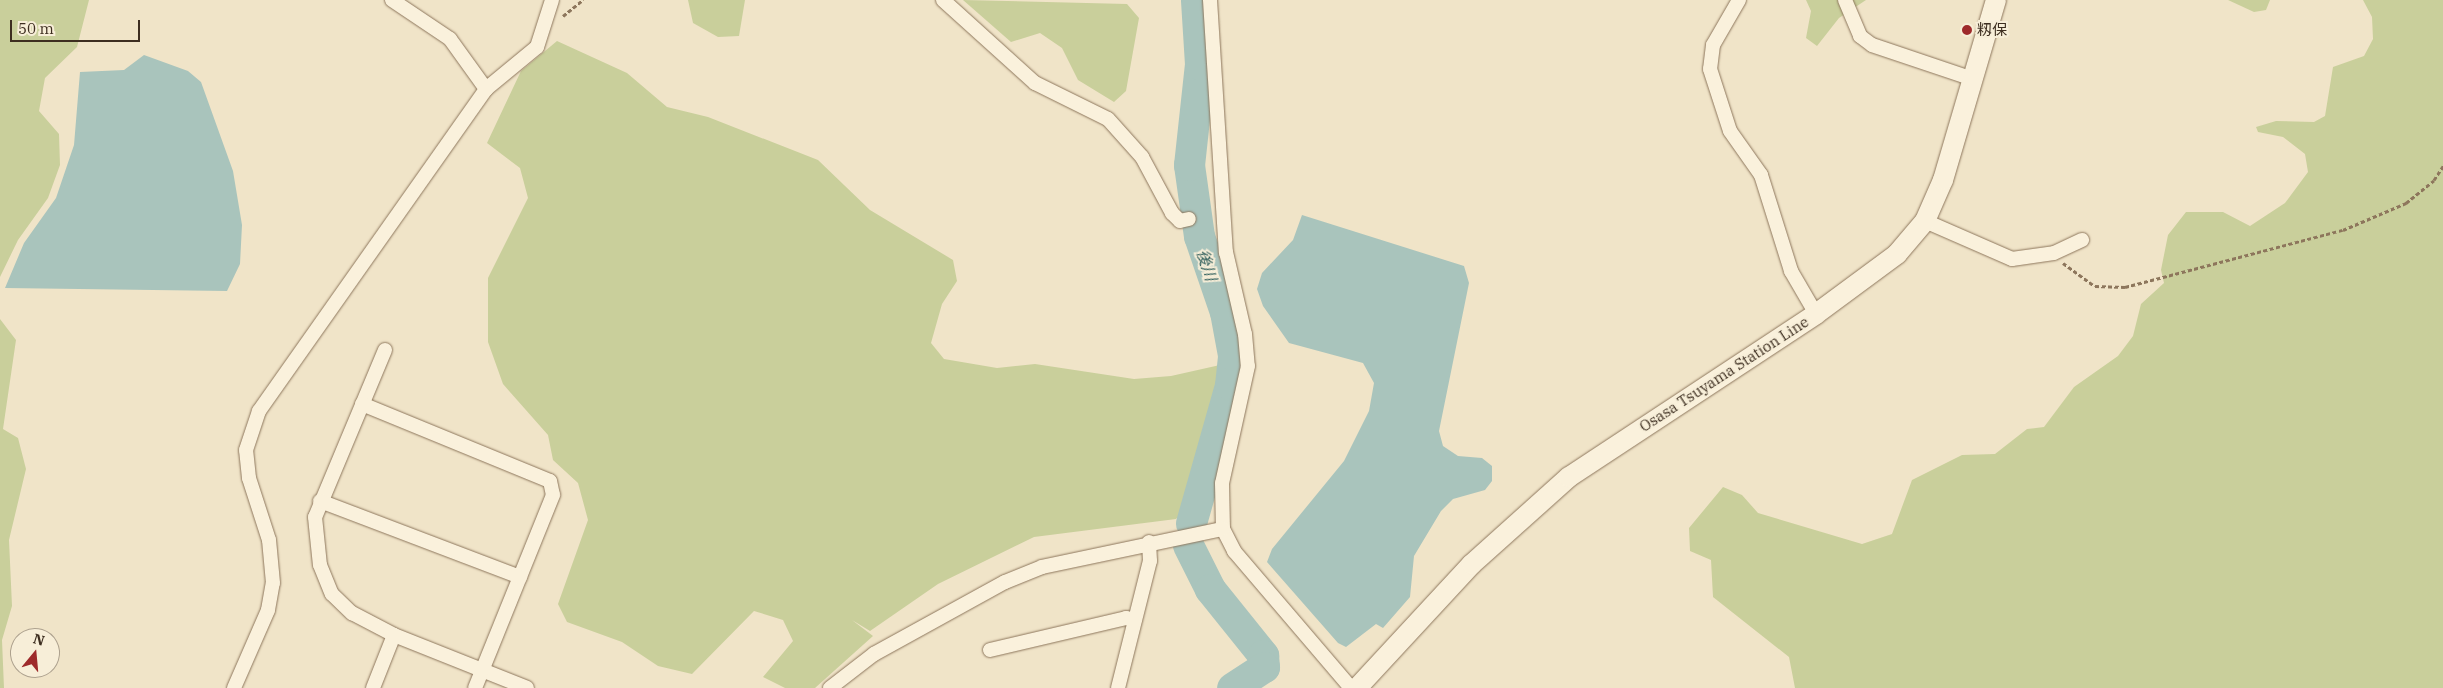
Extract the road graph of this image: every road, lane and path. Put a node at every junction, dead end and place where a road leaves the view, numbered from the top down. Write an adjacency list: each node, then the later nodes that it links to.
1 (392, 0): 11 (street)
2 (552, 0): 9 (street)
3 (583, 0): 9 (path)
4 (943, 0): 13 (street)
5 (1210, 0): 21 (street)
6 (1739, 0): 17 (street)
7 (1846, 0): 10 (street)
8 (1996, 0): 10 (main road, Osasa Tsuyama Station Line)
9 (547, 20): 11 (street)
10 (1973, 79): 14 (main road, Osasa Tsuyama Station Line)
11 (486, 89): 28 (street)
12 (2443, 166): 16 (path)
13 (1189, 219)
14 (1924, 221): 16 (street); 17 (main road, Osasa Tsuyama Station Line)
15 (2082, 240): 16 (street)
16 (2054, 253)
17 (1816, 314): 35 (main road, Osasa Tsuyama Station Line)
18 (385, 350): 19 (street)
19 (362, 404): 20 (street); 23 (street)
20 (320, 501): 23 (street); 25 (street)
21 (1223, 529): 22 (street); 34 (street)
22 (1149, 542): 24 (street); 32 (street)
23 (520, 578): 27 (street)
24 (1135, 620): 26 (street); 33 (street)
25 (394, 635): 27 (street); 29 (street)
26 (990, 650)
27 (482, 669): 30 (street); 31 (street)
28 (234, 688)
29 (373, 688)
30 (475, 688)
31 (527, 688)
32 (830, 688)
33 (1118, 688)
34 (1351, 688)
35 (1357, 688)

